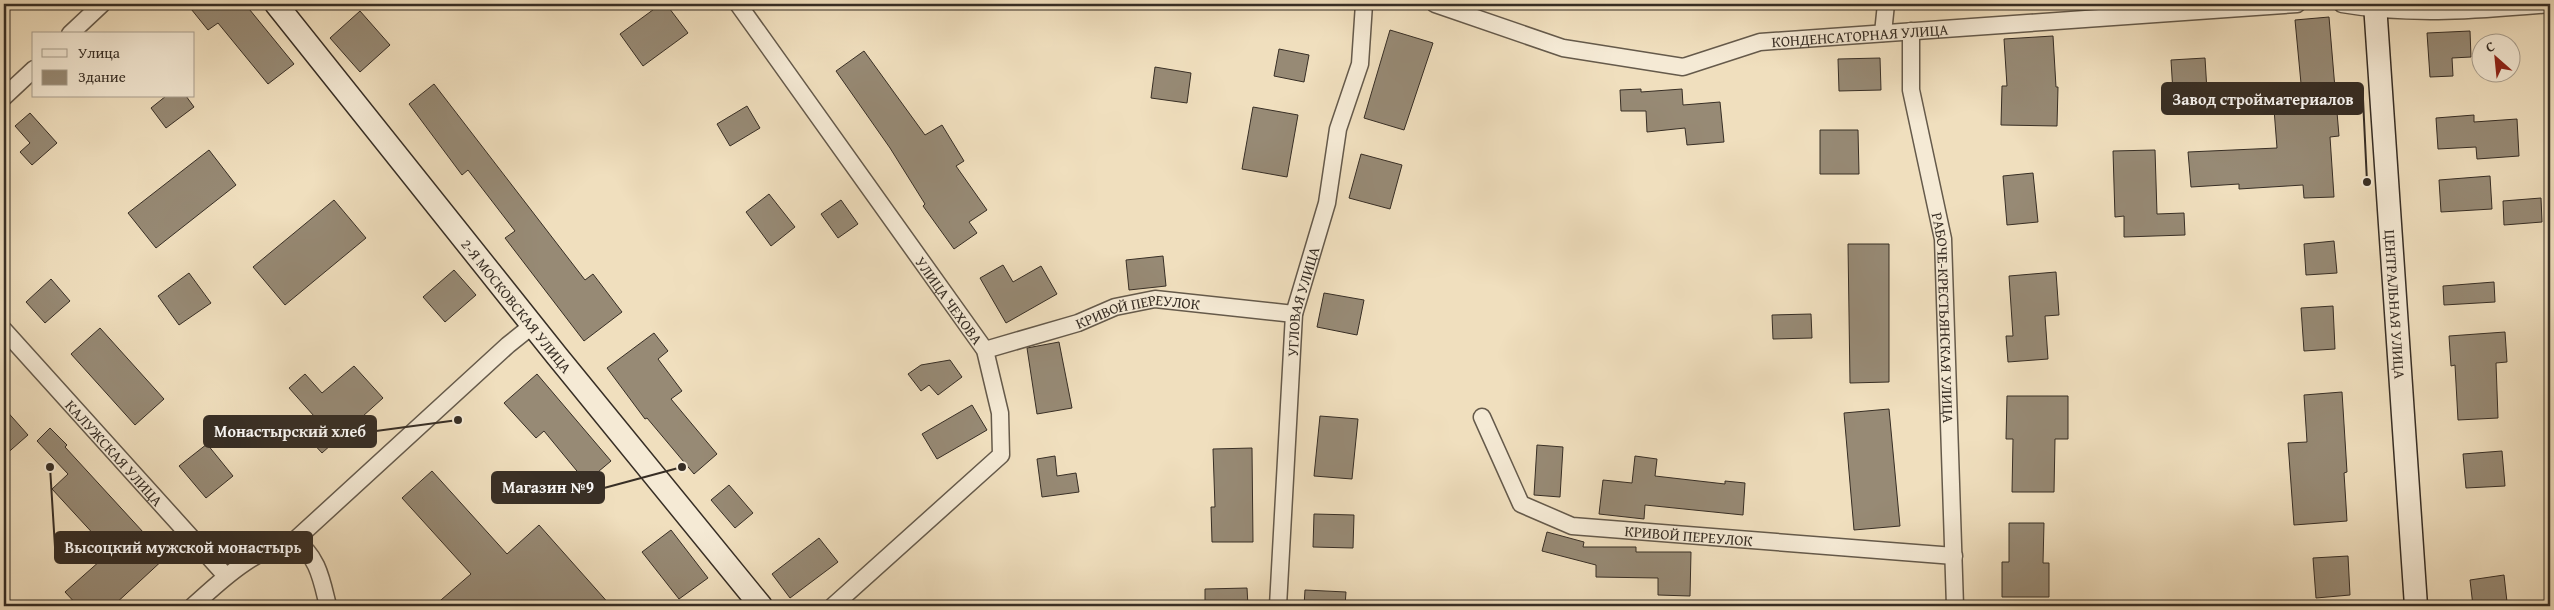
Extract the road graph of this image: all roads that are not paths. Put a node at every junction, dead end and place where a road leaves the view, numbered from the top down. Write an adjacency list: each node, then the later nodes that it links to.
1 (102, 4): 12 (street)
2 (276, 4): 17 (street, 2-Я МОСКОВСКАЯ УЛИЦА)
3 (738, 4): 19 (street, УЛИЦА ЧЕХОВА)
4 (1364, 4): 16 (street, УГЛОВАЯ УЛИЦА)
5 (1435, 4): 13 (street, КОНДЕНСАТОРНАЯ УЛИЦА)
6 (1886, 4): 13 (street)
7 (2297, 4): 11 (street, КОНДЕНСАТОРНАЯ УЛИЦА)
8 (2342, 4): 10 (street)
9 (2550, 4): 10 (street)
10 (2375, 6): 30 (street, ЦЕНТРАЛЬНАЯ УЛИЦА)
11 (1911, 31): 13 (street, КОНДЕНСАТОРНАЯ УЛИЦА); 22 (street, РАБОЧЕ-КРЕСТЬЯНСКАЯ УЛИЦА)
12 (72, 32)
13 (1882, 33)
14 (32, 71): 15 (street)
15 (4, 97)
16 (1294, 314): 19 (street, КРИВОЙ ПЕРЕУЛОК); 28 (street, УГЛОВАЯ УЛИЦА)
17 (533, 325): 21 (street); 26 (street, 2-Я МОСКОВСКАЯ УЛИЦА)
18 (4, 330): 23 (street, КАЛУЖСКАЯ УЛИЦА)
19 (984, 350): 27 (street, УЛИЦА ЧЕХОВА)
20 (1482, 418): 22 (street, КРИВОЙ ПЕРЕУЛОК)
21 (294, 541): 23 (street); 25 (street)
22 (1954, 556): 29 (street, РАБОЧЕ-КРЕСТЬЯНСКАЯ УЛИЦА)
23 (226, 576): 24 (street)
24 (193, 606)
25 (328, 606)
26 (761, 606)
27 (833, 606)
28 (1278, 606)
29 (1955, 606)
30 (2416, 606)

